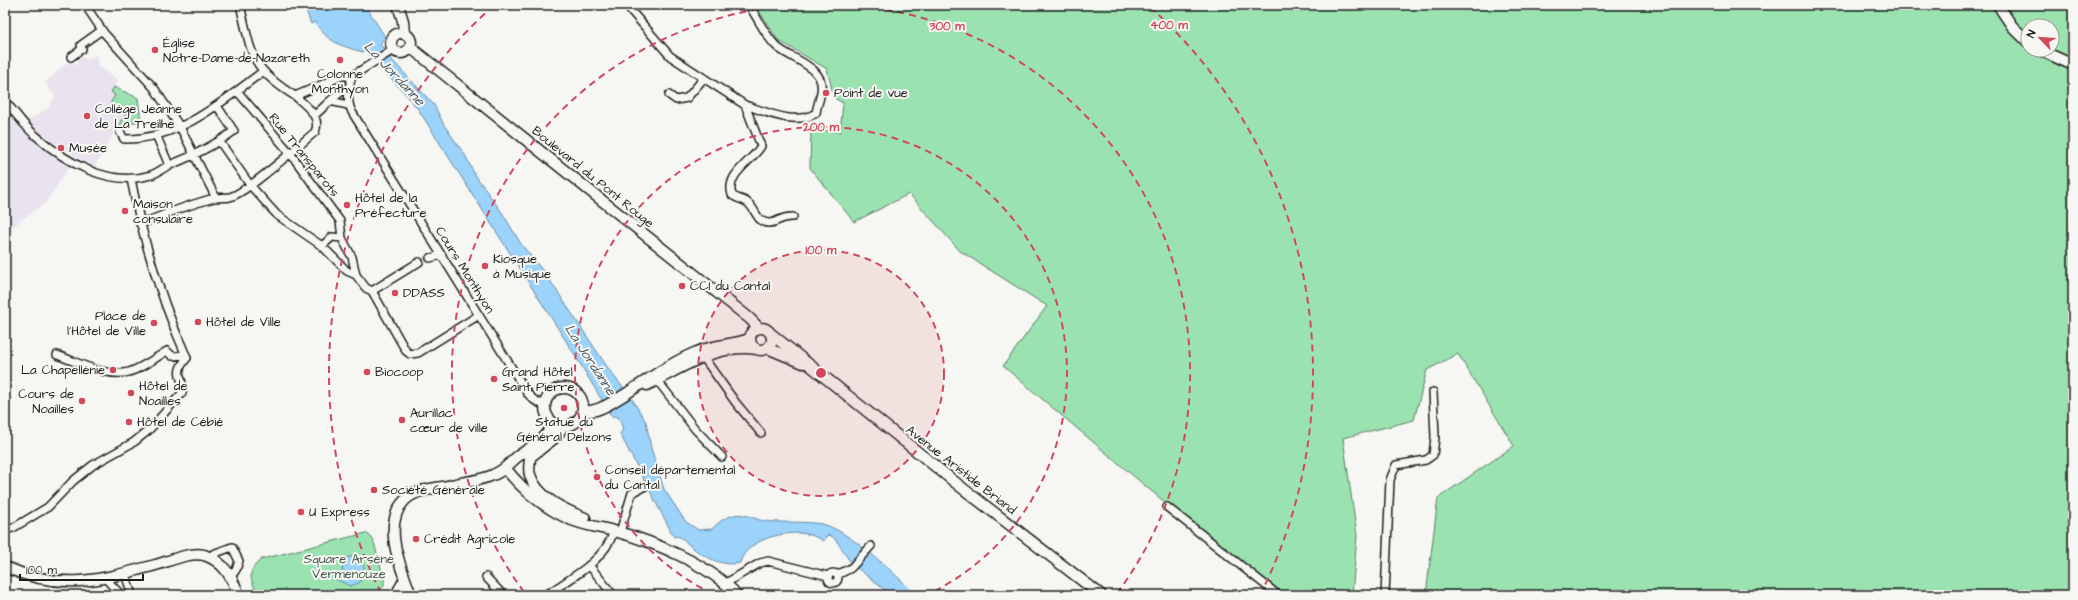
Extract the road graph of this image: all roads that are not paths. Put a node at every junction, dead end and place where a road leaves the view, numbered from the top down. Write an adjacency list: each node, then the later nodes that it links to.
1 (85, 5): 7 (street)
2 (240, 5): 15 (street)
3 (626, 5): 17 (street)
4 (749, 5): 25 (street)
5 (1998, 5): 9 (main road)
6 (400, 6): 8 (main road)
7 (103, 32): 12 (street); 28 (street)
8 (404, 34): 10 (main road); 11 (main road)
9 (2020, 34)
10 (410, 47): 11 (main road); 48 (main road, Boulevard du Pont Rouge)
11 (391, 51): 16 (street)
12 (71, 57)
13 (2058, 58): 14 (main road)
14 (2073, 65)
15 (262, 72): 19 (street); 21 (street)
16 (352, 76): 18 (street); 21 (street)
17 (704, 78): 20 (street); 25 (street)
18 (348, 88): 23 (street); 24 (street)
19 (237, 91): 26 (street); 32 (street, Rue Transparots)
20 (669, 95)
21 (295, 96): 27 (street)
22 (5, 101): 35 (street)
23 (330, 101): 24 (street); 27 (street)
24 (348, 105): 42 (street, Cours Monthyon)
25 (745, 105): 38 (street)
26 (217, 106): 28 (street); 31 (street)
27 (315, 115): 32 (street)
28 (180, 127): 30 (street); 33 (street)
29 (120, 132): 30 (street)
30 (157, 136): 34 (street)
31 (220, 142): 33 (street); 36 (street)
32 (290, 153): 36 (street); 40 (street, Rue Transparots)
33 (194, 156): 34 (street); 37 (street)
34 (169, 165): 35 (street)
35 (131, 179): 39 (street)
36 (250, 185): 37 (street); 41 (street)
37 (216, 198): 39 (street)
38 (793, 217)
39 (140, 224): 55 (street)
40 (342, 238): 41 (street); 45 (street, Rue Transparots)
41 (322, 246): 45 (street)
42 (442, 255): 43 (street); 47 (street, Cours Monthyon)
43 (430, 258)
44 (419, 262): 46 (street)
45 (356, 275): 46 (street)
46 (372, 291): 47 (street)
47 (479, 315): 61 (street, Cours Monthyon)
48 (759, 328): 49 (main road); 50 (main road)
49 (770, 334): 52 (main road); 57 (main road, Avenue Aristide Briand)
50 (750, 339): 51 (main road, Avenue Aristide Briand); 52 (main road)
51 (739, 342): 53 (main road, Avenue Aristide Briand); 56 (main road)
52 (762, 349): 56 (main road, Avenue Aristide Briand); 57 (main road, Avenue Aristide Briand)
53 (693, 353): 58 (main road); 59 (main road, Avenue Aristide Briand)
54 (57, 355): 55 (street)
55 (186, 355): 71 (street)
56 (706, 356): 58 (main road, Avenue Aristide Briand); 65 (street)
57 (806, 364): 92 (main road, Avenue Aristide Briand)
58 (684, 365): 59 (main road, Avenue Aristide Briand)
59 (654, 378): 62 (main road, Avenue Aristide Briand); 67 (street)
60 (1433, 392): 94 (street)
61 (545, 406): 62 (main road); 63 (main road)
62 (582, 412): 64 (main road)
63 (553, 423): 64 (main road); 68 (main road)
64 (563, 426): 66 (main road)
65 (761, 433)
66 (530, 457): 68 (main road); 72 (main road)
67 (722, 457)
68 (506, 469): 72 (main road); 81 (main road)
69 (645, 486): 72 (street)
70 (1167, 507): 93 (street)
71 (6, 528)
72 (617, 531): 75 (street); 82 (main road)
73 (871, 546): 82 (street)
74 (211, 558): 77 (main road); 78 (main road); 78 (street)
75 (589, 566): 89 (street); 90 (street)
76 (5, 567): 80 (main road)
77 (125, 574): 80 (main road); 84 (street)
78 (231, 576): 85 (main road)
79 (486, 577): 88 (street)
80 (106, 579): 83 (street)
81 (405, 579): 86 (main road); 87 (main road)
82 (726, 583): 91 (main road)
83 (121, 595)
84 (132, 595)
85 (239, 595)
86 (396, 595)
87 (410, 595)
88 (502, 595)
89 (546, 595)
90 (613, 595)
91 (737, 595)
92 (1101, 595)
93 (1278, 595)
94 (1385, 595)

